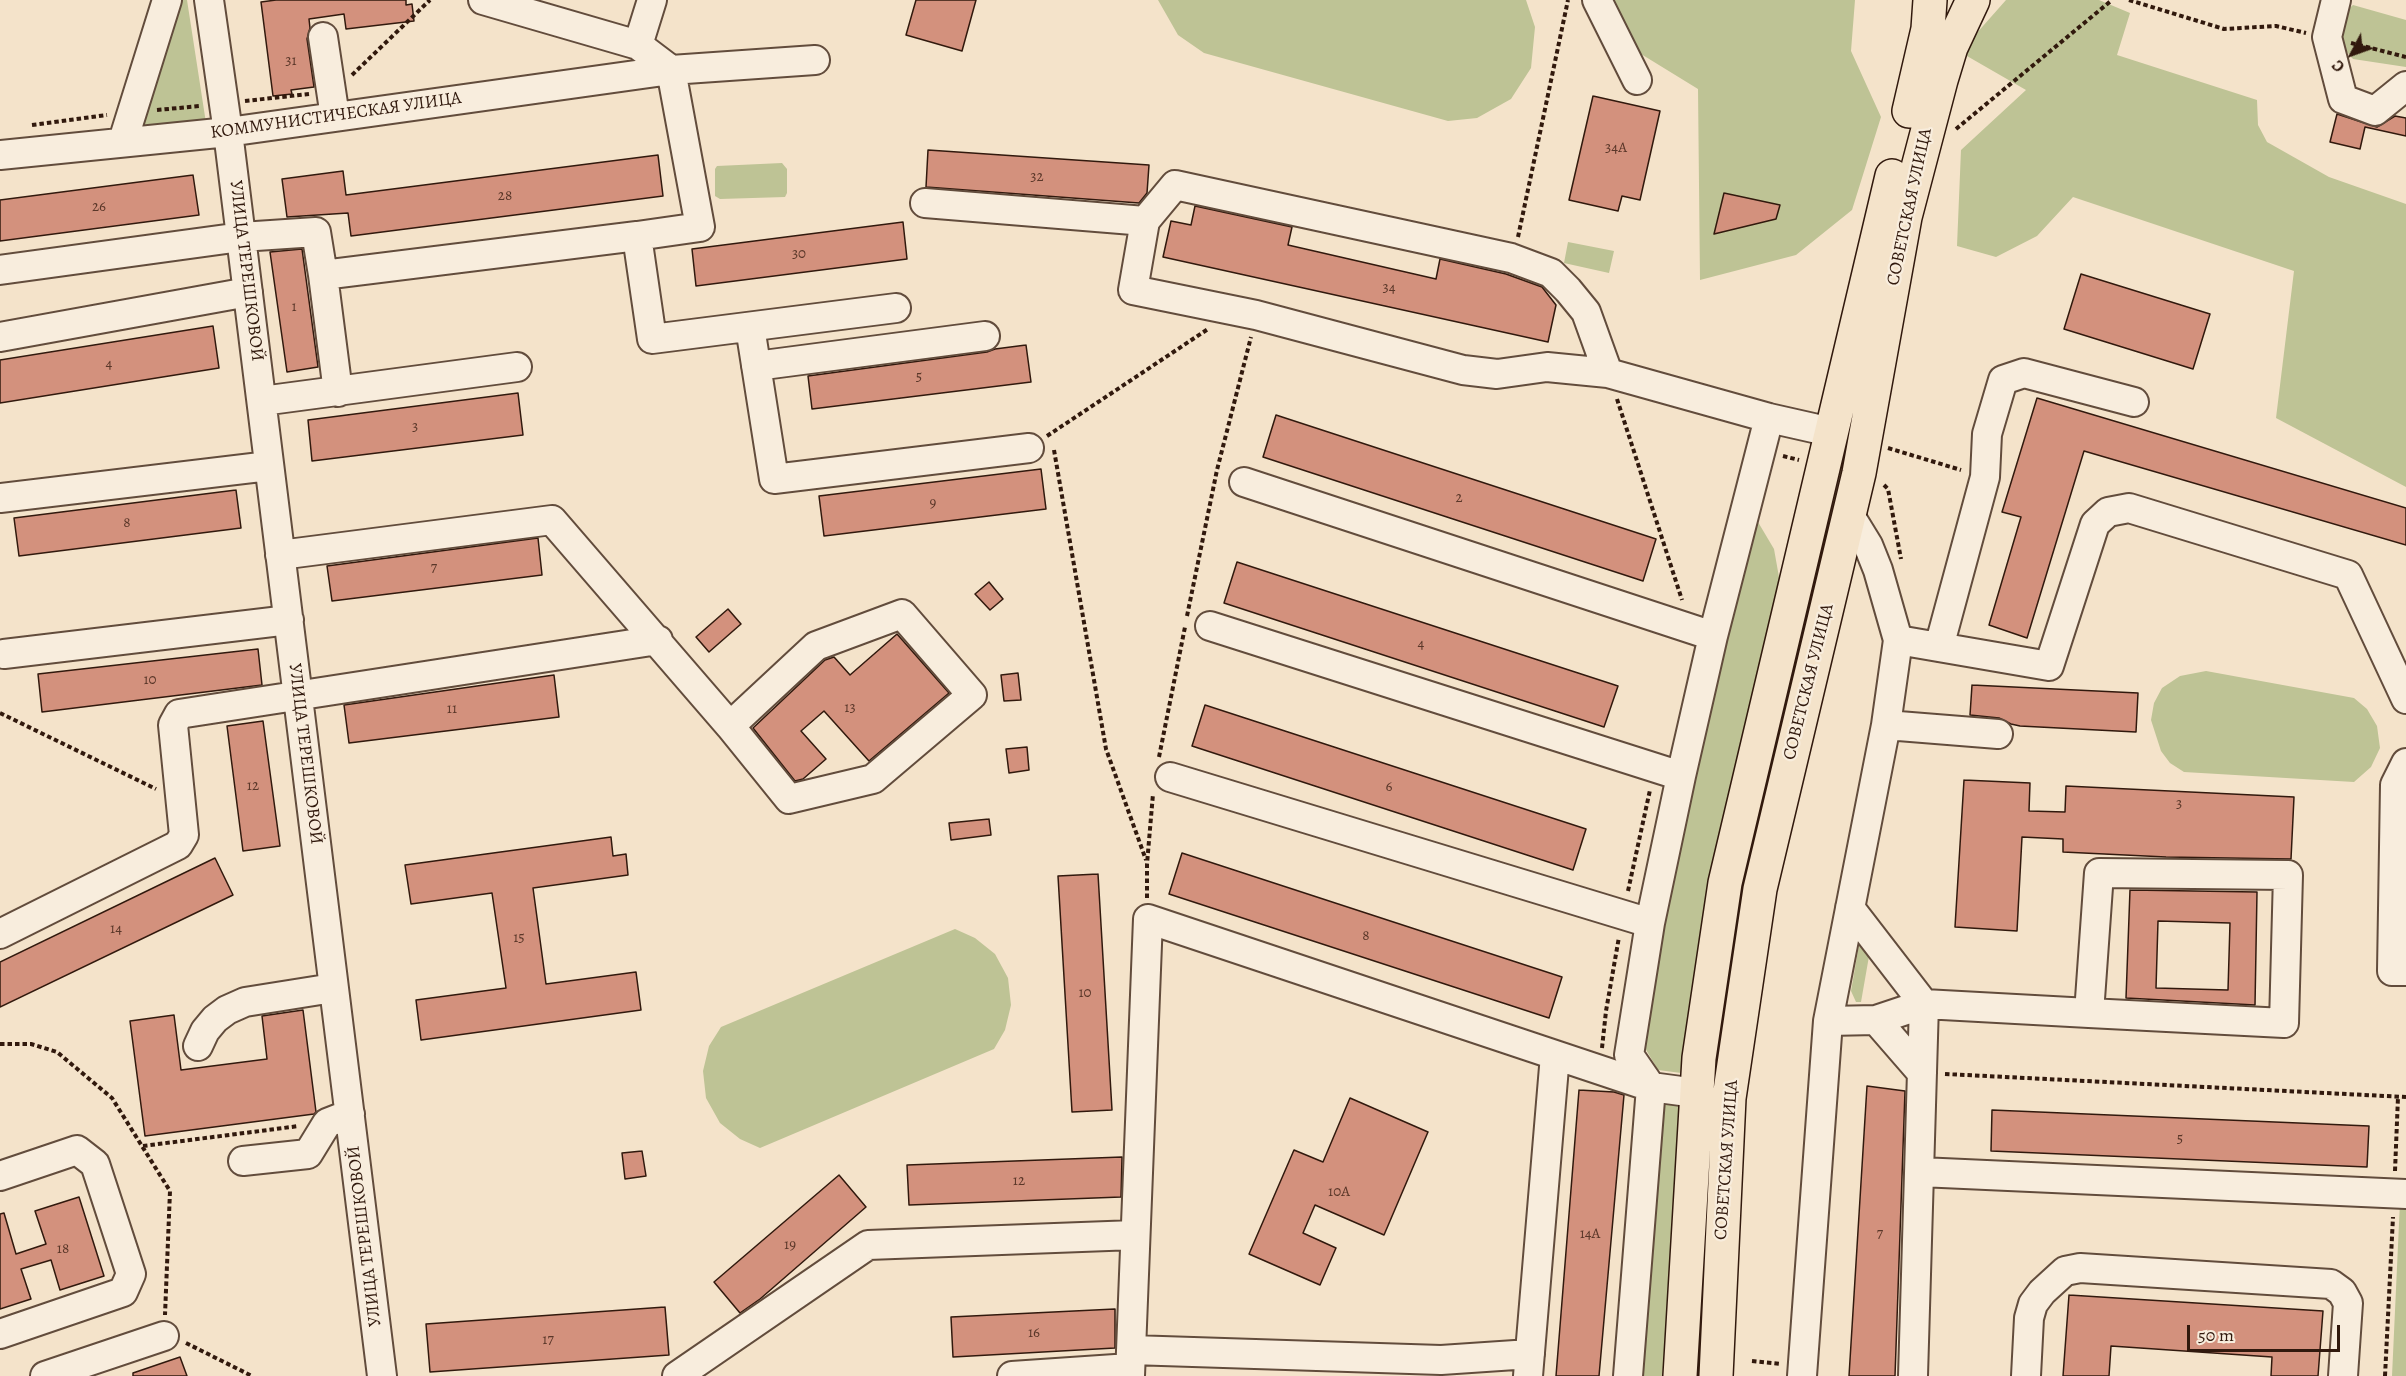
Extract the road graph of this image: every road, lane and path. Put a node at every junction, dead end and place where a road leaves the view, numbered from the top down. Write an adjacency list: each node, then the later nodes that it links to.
1 (167, 0): 21 (street)
2 (209, 0): 25 (street, УЛИЦА ТЕРЕШКОВОЙ)
3 (483, 0): 14 (street)
4 (652, 0): 14 (street)
5 (1568, 0): 33 (path)
6 (1597, 0): 18 (street)
7 (1930, 0): 24 (main road, СОВЕТСКАЯ УЛИЦА)
8 (1972, 0): 24 (main road, СОВЕТСКАЯ УЛИЦА)
9 (2112, 0): 24 (path)
10 (2129, 0): 12 (path)
11 (2336, 0): 12 (street)
12 (2327, 37): 15 (path); 19 (street)
13 (323, 38): 22 (street)
14 (638, 45): 17 (street)
15 (2406, 57)
16 (815, 60): 17 (street, КОММУНИСТИЧЕСКАЯ УЛИЦА)
17 (671, 70): 22 (street, КОММУНИСТИЧЕСКАЯ УЛИЦА); 31 (street)
18 (1637, 80)
19 (2406, 86)
20 (204, 106): 21 (path)
21 (142, 111): 23 (path); 26 (street)
22 (335, 117): 25 (street, КОММУНИСТИЧЕСКАЯ УЛИЦА)
23 (22, 127)
24 (1928, 130): 29 (main road, СОВЕТСКАЯ УЛИЦА)
25 (228, 132): 26 (street, КОММУНИСТИЧЕСКАЯ УЛИЦА); 32 (street, УЛИЦА ТЕРЕШКОВОЙ)
26 (123, 141): 27 (street, КОММУНИСТИЧЕСКАЯ УЛИЦА)
27 (0, 155)
28 (925, 203): 30 (street)
29 (1894, 214): 49 (main road, СОВЕТСКАЯ УЛИЦА); 57 (main road, СОВЕТСКАЯ УЛИЦА)
30 (1145, 221): 33 (street); 38 (street)
31 (637, 236): 35 (street); 39 (street)
32 (241, 237): 34 (street); 35 (street); 36 (street, УЛИЦА ТЕРЕШКОВОЙ)
33 (1511, 258): 44 (street)
34 (0, 270)
35 (323, 275): 45 (street)
36 (248, 292): 41 (street); 46 (street, УЛИЦА ТЕРЕШКОВОЙ)
37 (896, 308): 39 (street)
38 (1235, 311): 44 (street); 78 (path)
39 (750, 327): 42 (street)
40 (985, 336): 42 (street)
41 (0, 337)
42 (756, 366): 51 (street)
43 (517, 367): 45 (street)
44 (1608, 373): 48 (street); 63 (path)
45 (338, 392): 46 (street)
46 (262, 401): 52 (street, УЛИЦА ТЕРЕШКОВОЙ)
47 (2134, 402): 53 (street)
48 (1769, 418): 49 (street); 63 (street)
49 (1831, 432): 95 (main road, СОВЕТСКАЯ УЛИЦА)
50 (1880, 446): 53 (path)
51 (1029, 448)
52 (269, 466): 56 (street); 58 (street, УЛИЦА ТЕРЕШКОВОЙ)
53 (1985, 477): 66 (street)
54 (1877, 478): 60 (path)
55 (1244, 482): 63 (street)
56 (0, 498)
57 (1849, 514): 59 (main road, СОВЕТСКАЯ УЛИЦА); 60 (street)
58 (280, 555): 61 (street, УЛИЦА ТЕРЕШКОВОЙ); 64 (street)
59 (1838, 563): 60 (street); 117 (main road, СОВЕТСКАЯ УЛИЦА)
60 (1890, 565): 65 (street)
61 (288, 620): 67 (street); 68 (street, УЛИЦА ТЕРЕШКОВОЙ)
62 (1210, 626): 75 (street)
63 (1702, 632): 75 (street)
64 (658, 640): 68 (street); 72 (street)
65 (1898, 640): 66 (street); 71 (street)
66 (1939, 647): 69 (street)
67 (4, 654)
68 (298, 697): 77 (street); 84 (street, УЛИЦА ТЕРЕШКОВОЙ)
69 (2406, 699)
70 (0, 713): 77 (path)
71 (1886, 724): 73 (street); 79 (street)
72 (730, 726): 72 (street)
73 (1998, 734)
74 (2406, 763): 83 (street)
75 (1668, 772): 80 (path); 81 (street)
76 (1170, 777): 80 (street)
77 (181, 802): 82 (street)
78 (1147, 864)
79 (1850, 908): 85 (street); 88 (street)
80 (1623, 914): 81 (street); 92 (path)
81 (1650, 923): 94 (street)
82 (0, 934)
83 (2406, 971)
84 (333, 988): 90 (street); 98 (street, УЛИЦА ТЕРЕШКОВОЙ)
85 (1924, 1004): 86 (street); 87 (street); 93 (street)
86 (2089, 1013): 86 (street)
87 (1876, 1020): 88 (street); 93 (street)
88 (1828, 1021): 118 (street)
89 (0, 1044): 99 (path)
90 (198, 1046)
91 (1555, 1055): 92 (street); 104 (street); 108 (street)
92 (1600, 1071): 94 (street)
93 (1922, 1073): 96 (path); 101 (street)
94 (1651, 1087): 95 (street); 115 (street)
95 (1696, 1093): 116 (main road, СОВЕТСКАЯ УЛИЦА)
96 (2398, 1097): 97 (path); 103 (path)
97 (2406, 1097)
98 (338, 1119): 99 (path); 100 (street); 112 (street, УЛИЦА ТЕРЕШКОВОЙ)
99 (142, 1146): 106 (path)
100 (243, 1161)
101 (1920, 1172): 103 (street); 119 (street)
102 (0, 1176): 105 (street)
103 (2400, 1193): 122 (path)
104 (1135, 1235): 107 (street); 113 (street)
105 (0, 1334)
106 (164, 1336): 110 (street); 111 (path)
107 (1130, 1365): 109 (street); 114 (street)
108 (1529, 1365): 109 (street)
109 (1437, 1368)
110 (45, 1376)
111 (252, 1376)
112 (382, 1376)
113 (677, 1376)
114 (1012, 1376)
115 (1628, 1376)
116 (1680, 1376)
117 (1716, 1376)
118 (1802, 1376)
119 (1913, 1376)
120 (2026, 1376): 121 (street)
121 (2343, 1376)
122 (2385, 1376)

